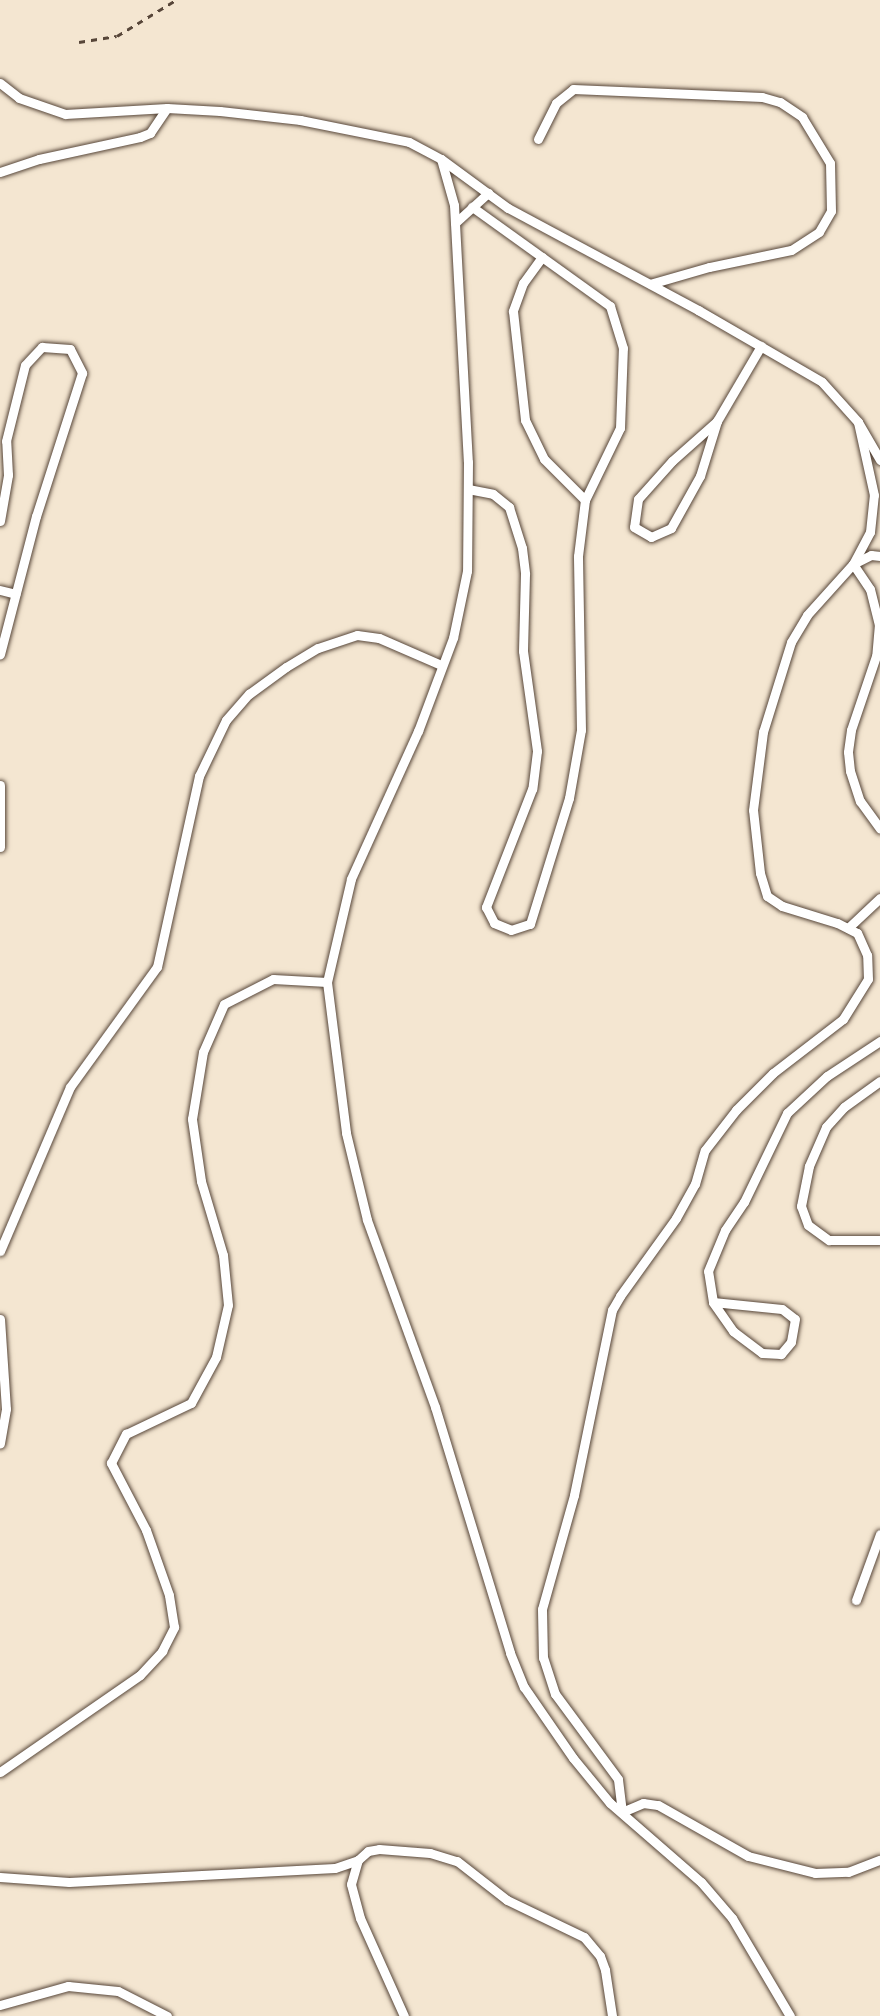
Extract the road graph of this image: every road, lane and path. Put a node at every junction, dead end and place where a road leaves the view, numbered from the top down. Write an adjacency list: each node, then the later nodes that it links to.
1 (176, 0): 2 (path)
2 (79, 42)
3 (0, 83): 4 (lane)
4 (167, 108): 6 (lane); 7 (lane)
5 (538, 139): 12 (lane)
6 (441, 159): 8 (lane); 10 (lane)
7 (0, 172)
8 (488, 193): 9 (lane); 12 (lane)
9 (472, 207): 10 (lane); 11 (lane)
10 (455, 223): 17 (lane)
11 (542, 257): 18 (lane); 18 (lane)
12 (650, 284): 13 (lane)
13 (761, 346): 14 (lane); 15 (lane)
14 (717, 421): 14 (lane)
15 (858, 422): 16 (lane); 21 (lane)
16 (880, 460)
17 (468, 489): 18 (lane); 25 (lane)
18 (585, 500)
19 (0, 521): 23 (lane)
20 (880, 556): 21 (lane)
21 (853, 564): 27 (lane); 30 (lane)
22 (0, 590): 23 (lane)
23 (16, 594): 24 (lane)
24 (0, 654)
25 (441, 665): 31 (lane); 35 (lane)
26 (0, 785): 28 (lane)
27 (880, 829)
28 (0, 847)
29 (880, 898): 30 (lane)
30 (848, 928): 42 (lane)
31 (327, 982): 41 (lane); 42 (lane)
32 (880, 1041): 36 (lane)
33 (880, 1081): 34 (lane)
34 (880, 1240)
35 (0, 1251)
36 (713, 1302): 36 (lane)
37 (0, 1319): 38 (lane)
38 (0, 1443)
39 (880, 1534): 40 (lane)
40 (856, 1600)
41 (0, 1772)
42 (622, 1812): 44 (lane); 50 (lane)
43 (358, 1860): 45 (lane); 48 (lane); 49 (lane)
44 (880, 1860)
45 (0, 1877)
46 (0, 2005): 47 (lane)
47 (167, 2016)
48 (404, 2016)
49 (612, 2016)
50 (790, 2016)

